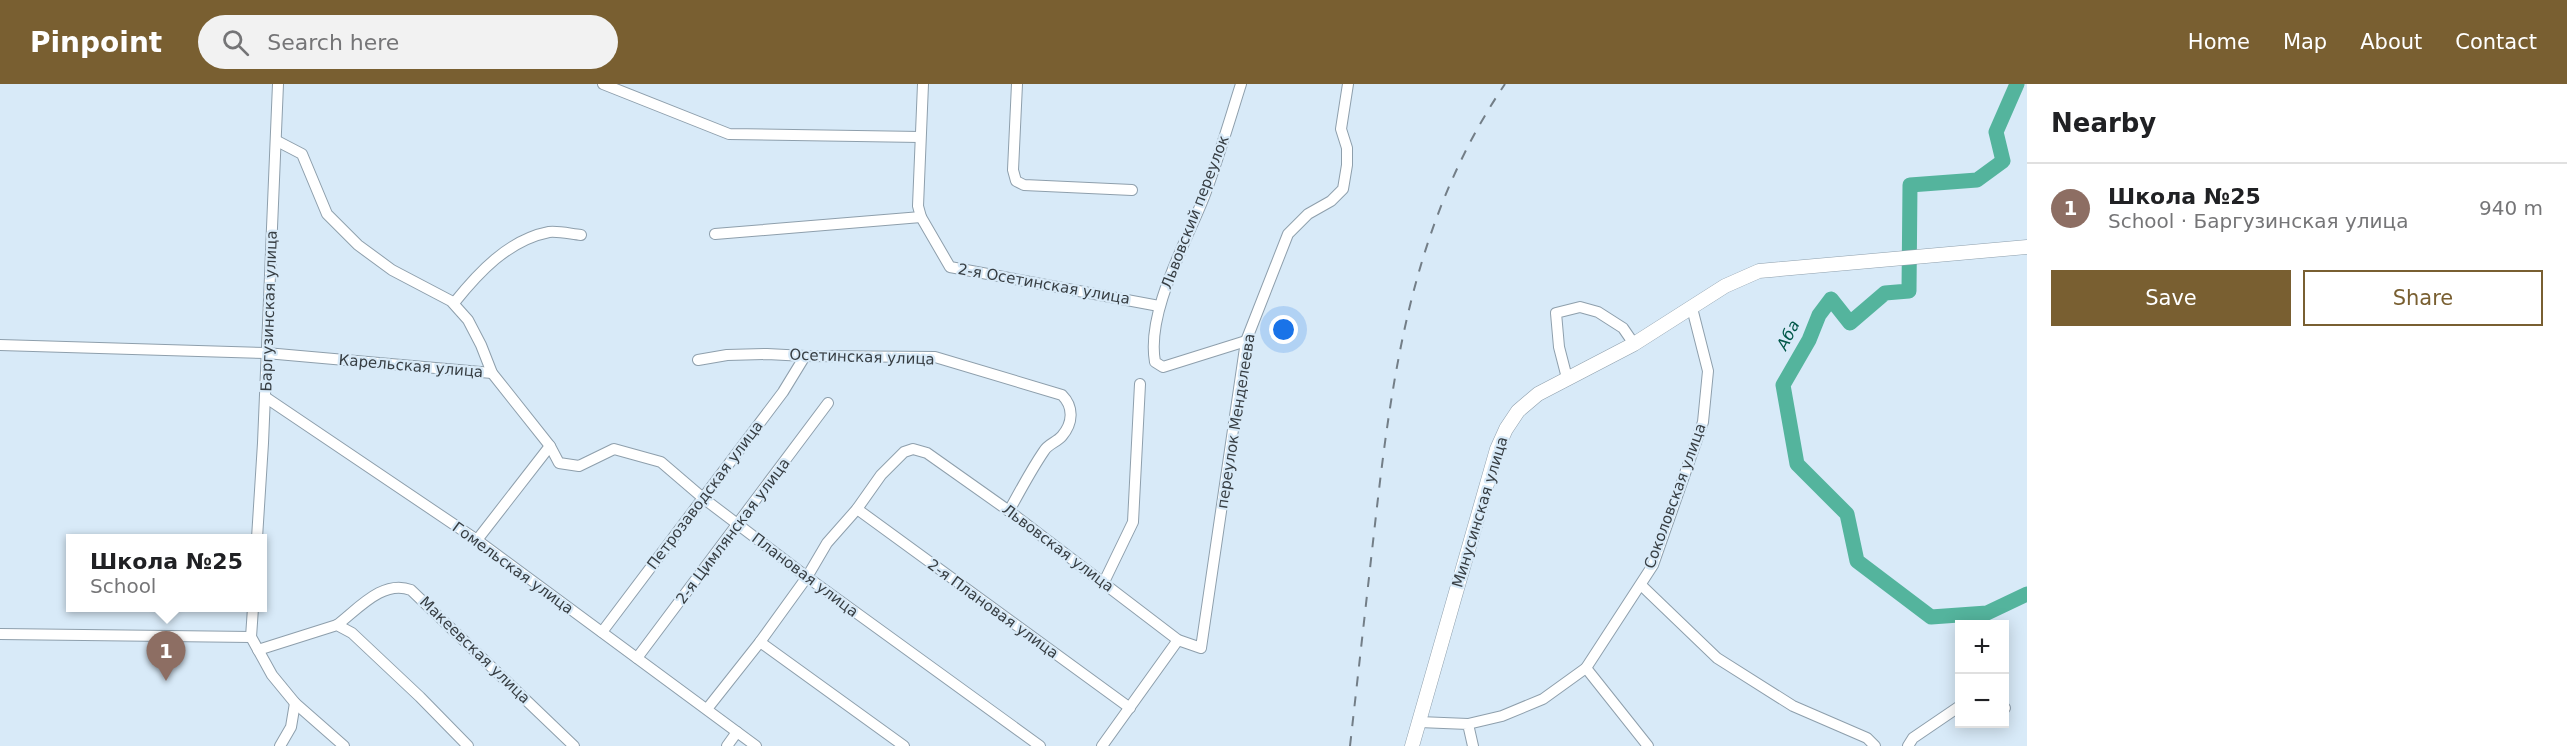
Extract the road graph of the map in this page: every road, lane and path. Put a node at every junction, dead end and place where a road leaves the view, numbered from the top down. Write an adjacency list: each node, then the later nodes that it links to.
1 (278, 84): 8 (street, Баргузинская улица)
2 (603, 84): 7 (street)
3 (923, 84): 7 (street)
4 (1017, 84): 9 (street)
5 (1241, 84): 15 (street, Львовский переулок)
6 (1348, 84): 17 (street, переулок Менделеева)
7 (920, 137): 10 (street)
8 (276, 141): 14 (street, Карельская улица); 20 (street, Баргузинская улица)
9 (1132, 190)
10 (921, 217): 11 (street); 15 (street, 2-я Осетинская улица)
11 (715, 234)
12 (581, 236): 14 (street)
13 (2027, 247): 16 (main road, Минусинская улица)
14 (454, 303): 23 (street, Карельская улица)
15 (1159, 306): 17 (street, Львовский переулок)
16 (1692, 308): 18 (main road, Минусинская улица); 37 (street, Соколовская улица)
17 (1246, 341): 45 (street, переулок Менделеева)
18 (1634, 344): 24 (main road, Минусинская улица); 24 (street)
19 (0, 345): 20 (street, Карельская улица)
20 (266, 353): 23 (street, Карельская улица); 26 (street, Баргузинская улица)
21 (805, 356): 22 (street, Осетинская улица); 29 (street, Петрозаводская улица); 31 (street, Осетинская улица)
22 (698, 360)
23 (492, 373): 28 (street)
24 (1567, 378): 53 (main road, Минусинская улица)
25 (1140, 384): 36 (street)
26 (265, 397): 33 (street, Баргузинская улица); 34 (street, Гомельская улица)
27 (828, 403): 32 (street, 2-я Цимлянская улица)
28 (550, 446): 29 (street, Плановая улица); 34 (street)
29 (703, 498): 32 (street, Плановая улица); 40 (street, Петрозаводская улица)
30 (857, 509): 31 (street, Львовская улица); 35 (street); 50 (street, 2-я Плановая улица)
31 (1009, 511): 36 (street, Львовская улица)
32 (738, 524): 35 (street, Плановая улица); 47 (street, 2-я Цимлянская улица)
33 (257, 534)
34 (477, 540): 40 (street, Гомельская улица)
35 (807, 577): 44 (street); 63 (street, Плановая улица)
36 (1104, 582): 43 (street, Львовская улица)
37 (1641, 585): 48 (street, Соколовская улица); 68 (street)
38 (253, 612): 42 (street)
39 (338, 625): 46 (street); 58 (street); 59 (street, Макеевская улица)
40 (602, 632): 47 (street, Гомельская улица)
41 (0, 634): 42 (street)
42 (251, 637): 46 (street)
43 (1178, 640): 45 (street, Львовская улица); 50 (street)
44 (760, 642): 51 (street); 62 (street)
45 (1201, 648)
46 (258, 650): 49 (street)
47 (637, 658): 51 (street, Гомельская улица)
48 (1587, 668): 54 (street, Соколовская улица); 67 (street)
49 (295, 703): 56 (street); 57 (street)
50 (1130, 708): 64 (street)
51 (707, 709): 55 (street, Гомельская улица)
52 (1955, 709): 69 (street)
53 (1419, 722): 54 (street, Соколовская улица); 65 (main road, Минусинская улица)
54 (1468, 724): 66 (street)
55 (737, 732): 60 (street); 61 (street, Гомельская улица)
56 (280, 746)
57 (344, 746)
58 (468, 746)
59 (574, 746)
60 (727, 746)
61 (756, 746)
62 (904, 746)
63 (1040, 746)
64 (1102, 746)
65 (1412, 746)
66 (1473, 746)
67 (1648, 746)
68 (1875, 746)
69 (1908, 746)

